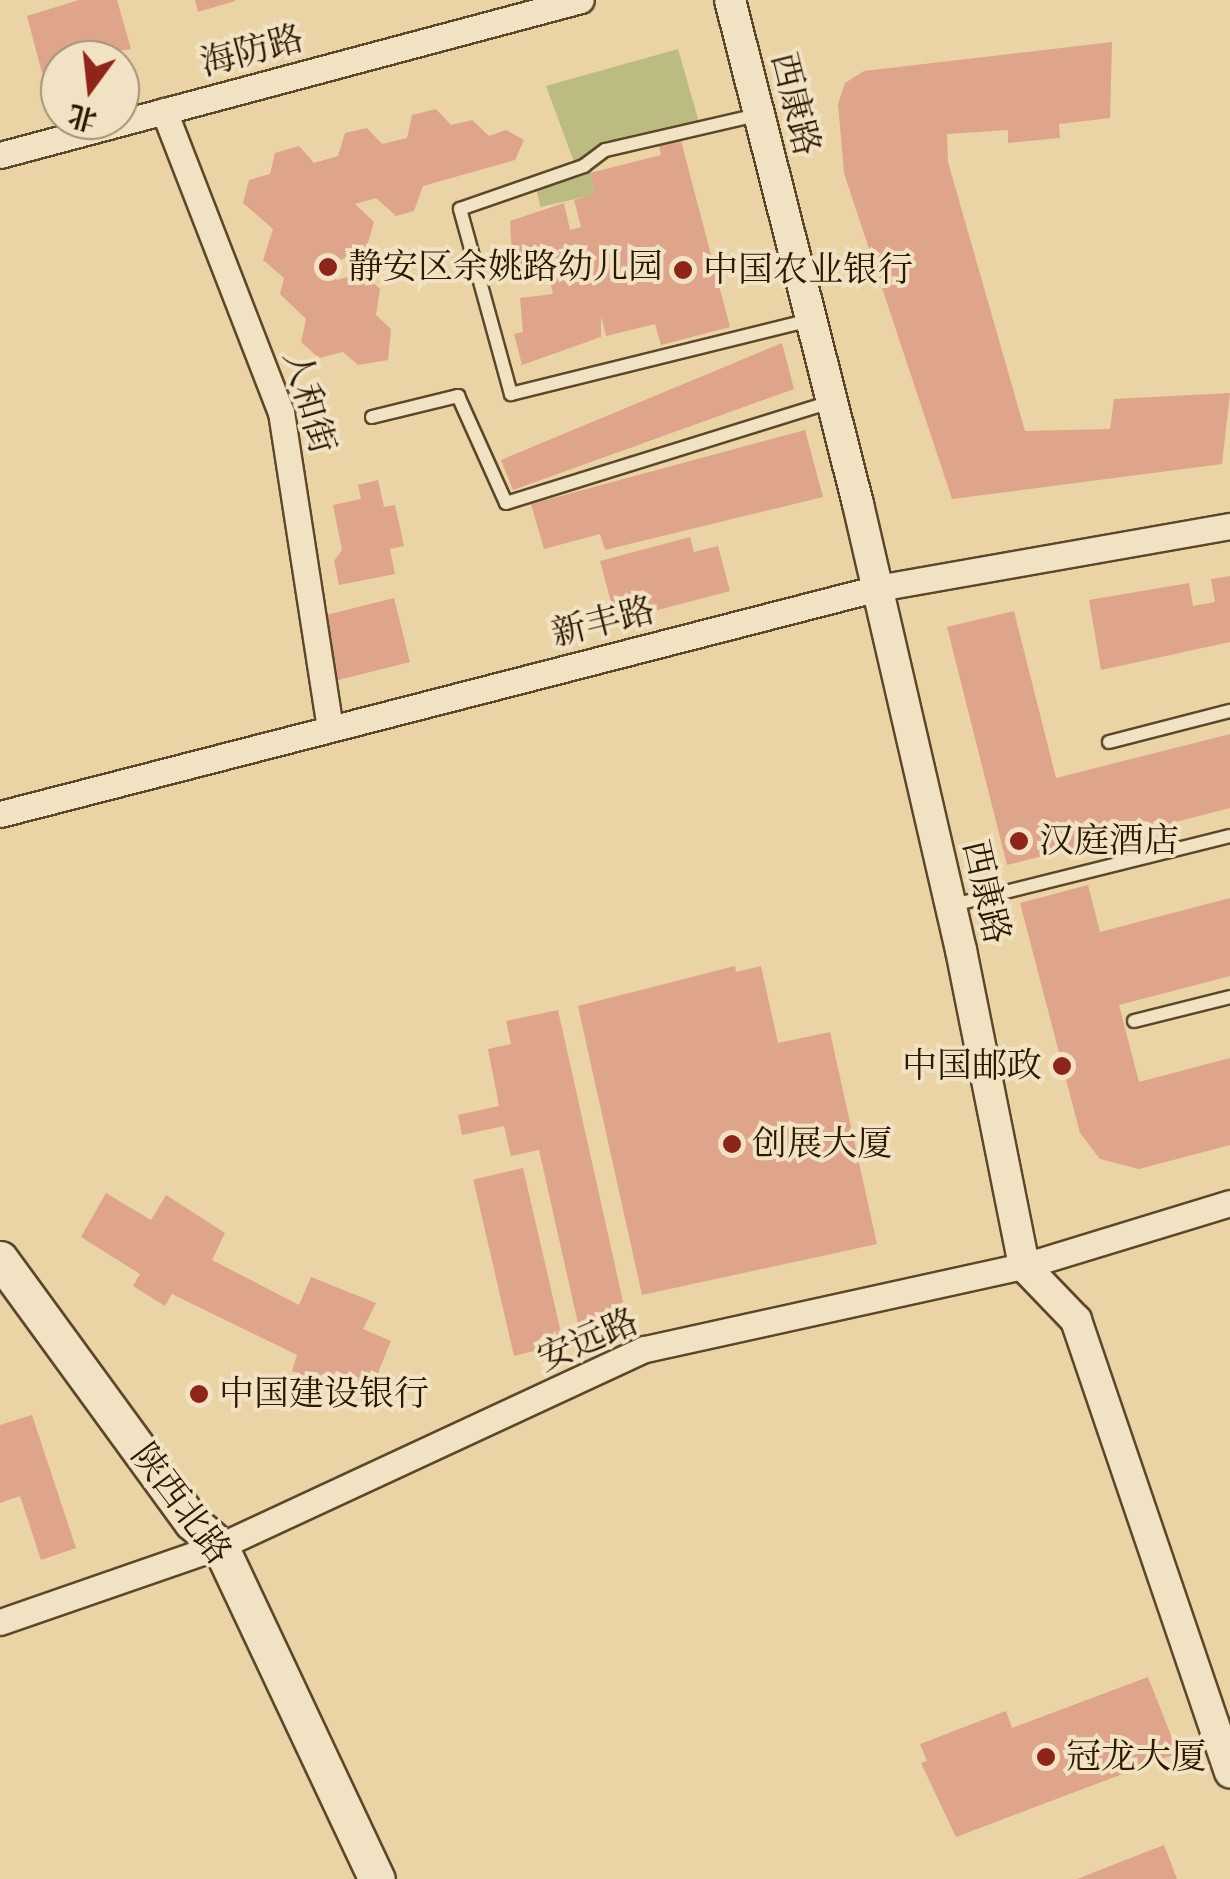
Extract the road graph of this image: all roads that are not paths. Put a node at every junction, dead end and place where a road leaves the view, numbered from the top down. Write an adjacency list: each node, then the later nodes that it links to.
1 (581, 0): 3 (street, 海防路)
2 (730, 0): 4 (street, 西康路)
3 (164, 111): 5 (street, 海防路); 12 (street, 人和街)
4 (760, 114): 6 (street, 西康路); 6 (lane)
5 (0, 155)
6 (812, 320): 7 (street, 西康路)
7 (832, 401): 8 (lane); 10 (street, 西康路)
8 (372, 418)
9 (1230, 526): 10 (street, 新丰路)
10 (878, 588): 12 (street, 新丰路); 16 (street, 西康路)
11 (1230, 711): 13 (lane)
12 (330, 728): 14 (street, 新丰路)
13 (1108, 742)
14 (0, 814)
15 (1230, 836): 16 (lane)
16 (951, 906): 21 (street, 西康路)
17 (1230, 997): 18 (lane)
18 (1134, 1022)
19 (1230, 1203): 21 (street, 安远路)
20 (0, 1259): 22 (main road, 陕西北路)
21 (1024, 1266): 22 (street, 安远路); 24 (street)
22 (220, 1546): 23 (street, 安远路); 25 (main road, 陕西北路)
23 (0, 1622)
24 (1230, 1772)
25 (377, 1879)

